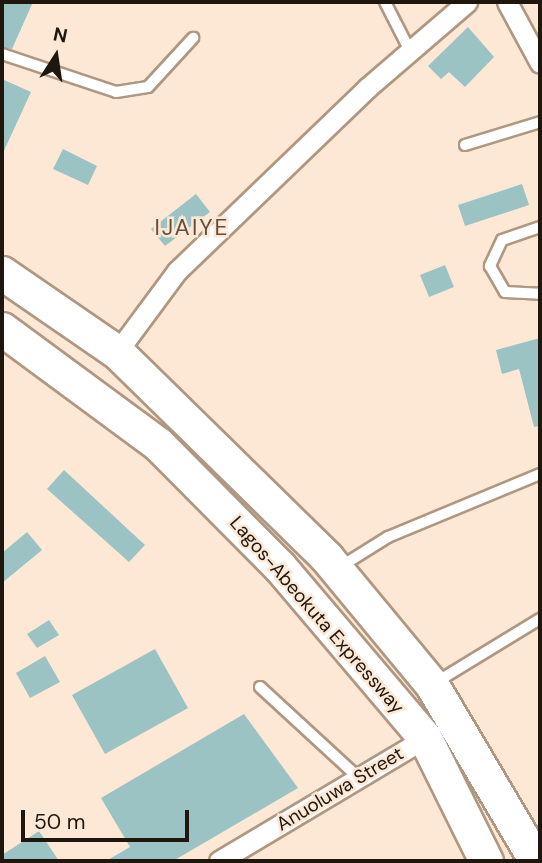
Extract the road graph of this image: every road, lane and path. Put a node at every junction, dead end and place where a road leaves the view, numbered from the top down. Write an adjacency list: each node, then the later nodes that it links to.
1 (385, 2): 5 (lane)
2 (467, 2): 5 (street)
3 (507, 2): 7 (street)
4 (193, 38): 6 (lane)
5 (409, 49): 14 (street)
6 (2, 54)
7 (538, 67)
8 (540, 122): 9 (lane)
9 (465, 145)
10 (540, 227): 12 (lane)
11 (2, 273): 14 (highway, Lagos-Abeokuta Expressway)
12 (540, 294)
13 (2, 329): 20 (highway, Lagos-Abeokuta Expressway)
14 (117, 352): 16 (highway, Lagos-Abeokuta Expressway)
15 (540, 474): 16 (lane)
16 (337, 570): 18 (highway, Lagos-Abeokuta Expressway)
17 (540, 619): 18 (lane)
18 (432, 685): 22 (highway, Lagos-Abeokuta Expressway)
19 (260, 687): 21 (lane)
20 (425, 738): 21 (street, Anuoluwa Street); 24 (highway, Lagos-Abeokuta Expressway)
21 (359, 778): 23 (street, Anuoluwa Street)
22 (531, 843)
23 (219, 861)
24 (486, 861)

